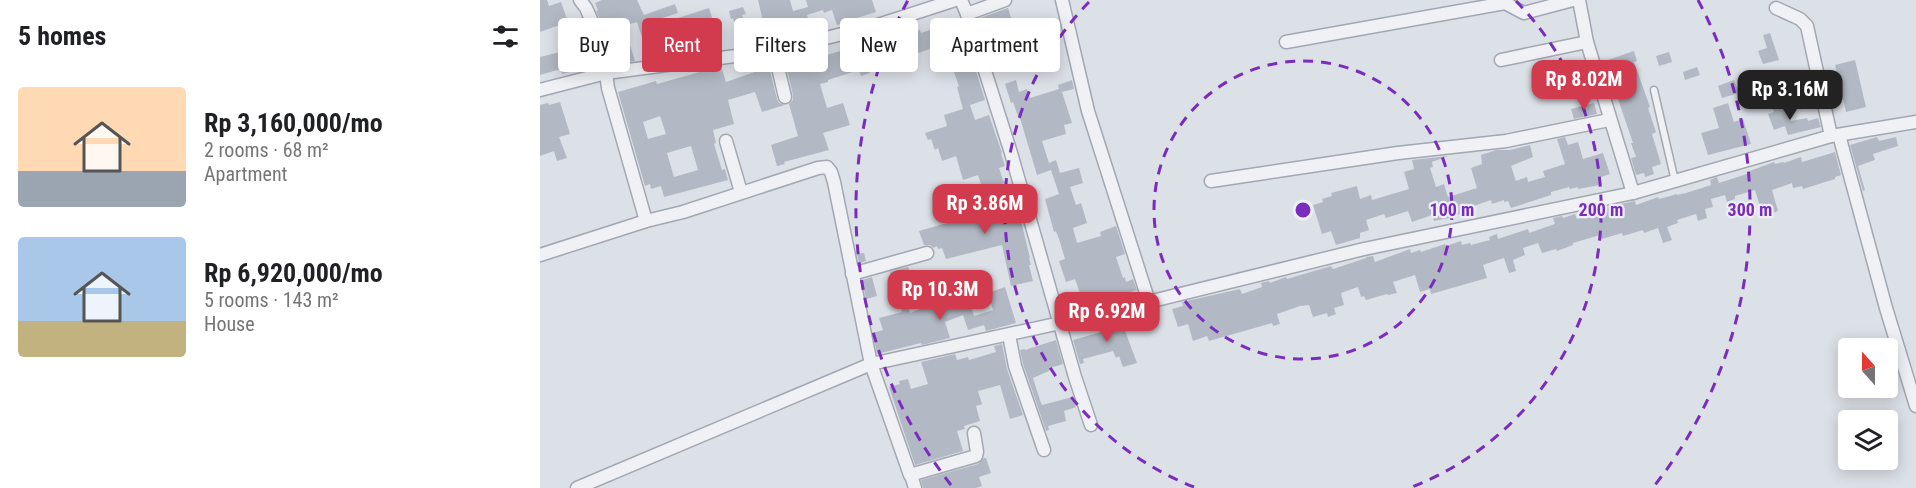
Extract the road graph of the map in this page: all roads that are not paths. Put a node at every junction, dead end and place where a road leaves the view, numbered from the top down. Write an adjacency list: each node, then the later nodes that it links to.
1 (580, 0): 16 (street)
2 (955, 0): 10 (street)
3 (961, 0): 9 (street)
4 (1005, 0): 9 (street)
5 (1062, 0): 32 (street)
6 (1573, 0): 11 (street)
7 (1579, 0): 12 (street)
8 (1776, 8): 22 (street)
9 (967, 14): 33 (street)
10 (828, 38)
11 (1286, 42)
12 (1587, 42): 14 (street); 20 (street)
13 (734, 56): 16 (street)
14 (1501, 60)
15 (779, 72): 19 (street)
16 (606, 73): 17 (street); 28 (street)
17 (540, 90)
18 (1654, 90): 25 (lane)
19 (785, 97)
20 (1609, 120): 24 (street); 27 (street)
21 (1916, 122): 22 (street)
22 (1835, 136): 25 (street); 36 (street)
23 (726, 141): 26 (street)
24 (1210, 181)
25 (1674, 181): 27 (street)
26 (741, 192): 28 (street); 31 (street)
27 (1633, 193): 32 (street)
28 (646, 221): 30 (street)
29 (927, 253): 31 (street)
30 (540, 255)
31 (852, 274): 35 (street)
32 (1149, 302): 33 (street)
33 (1060, 323): 34 (street); 37 (street)
34 (1009, 335): 35 (street); 39 (street)
35 (871, 364): 40 (street); 41 (street)
36 (1916, 406)
37 (1091, 425)
38 (974, 433): 40 (street)
39 (1044, 450)
40 (911, 476): 42 (street)
41 (578, 488)
42 (915, 488)

